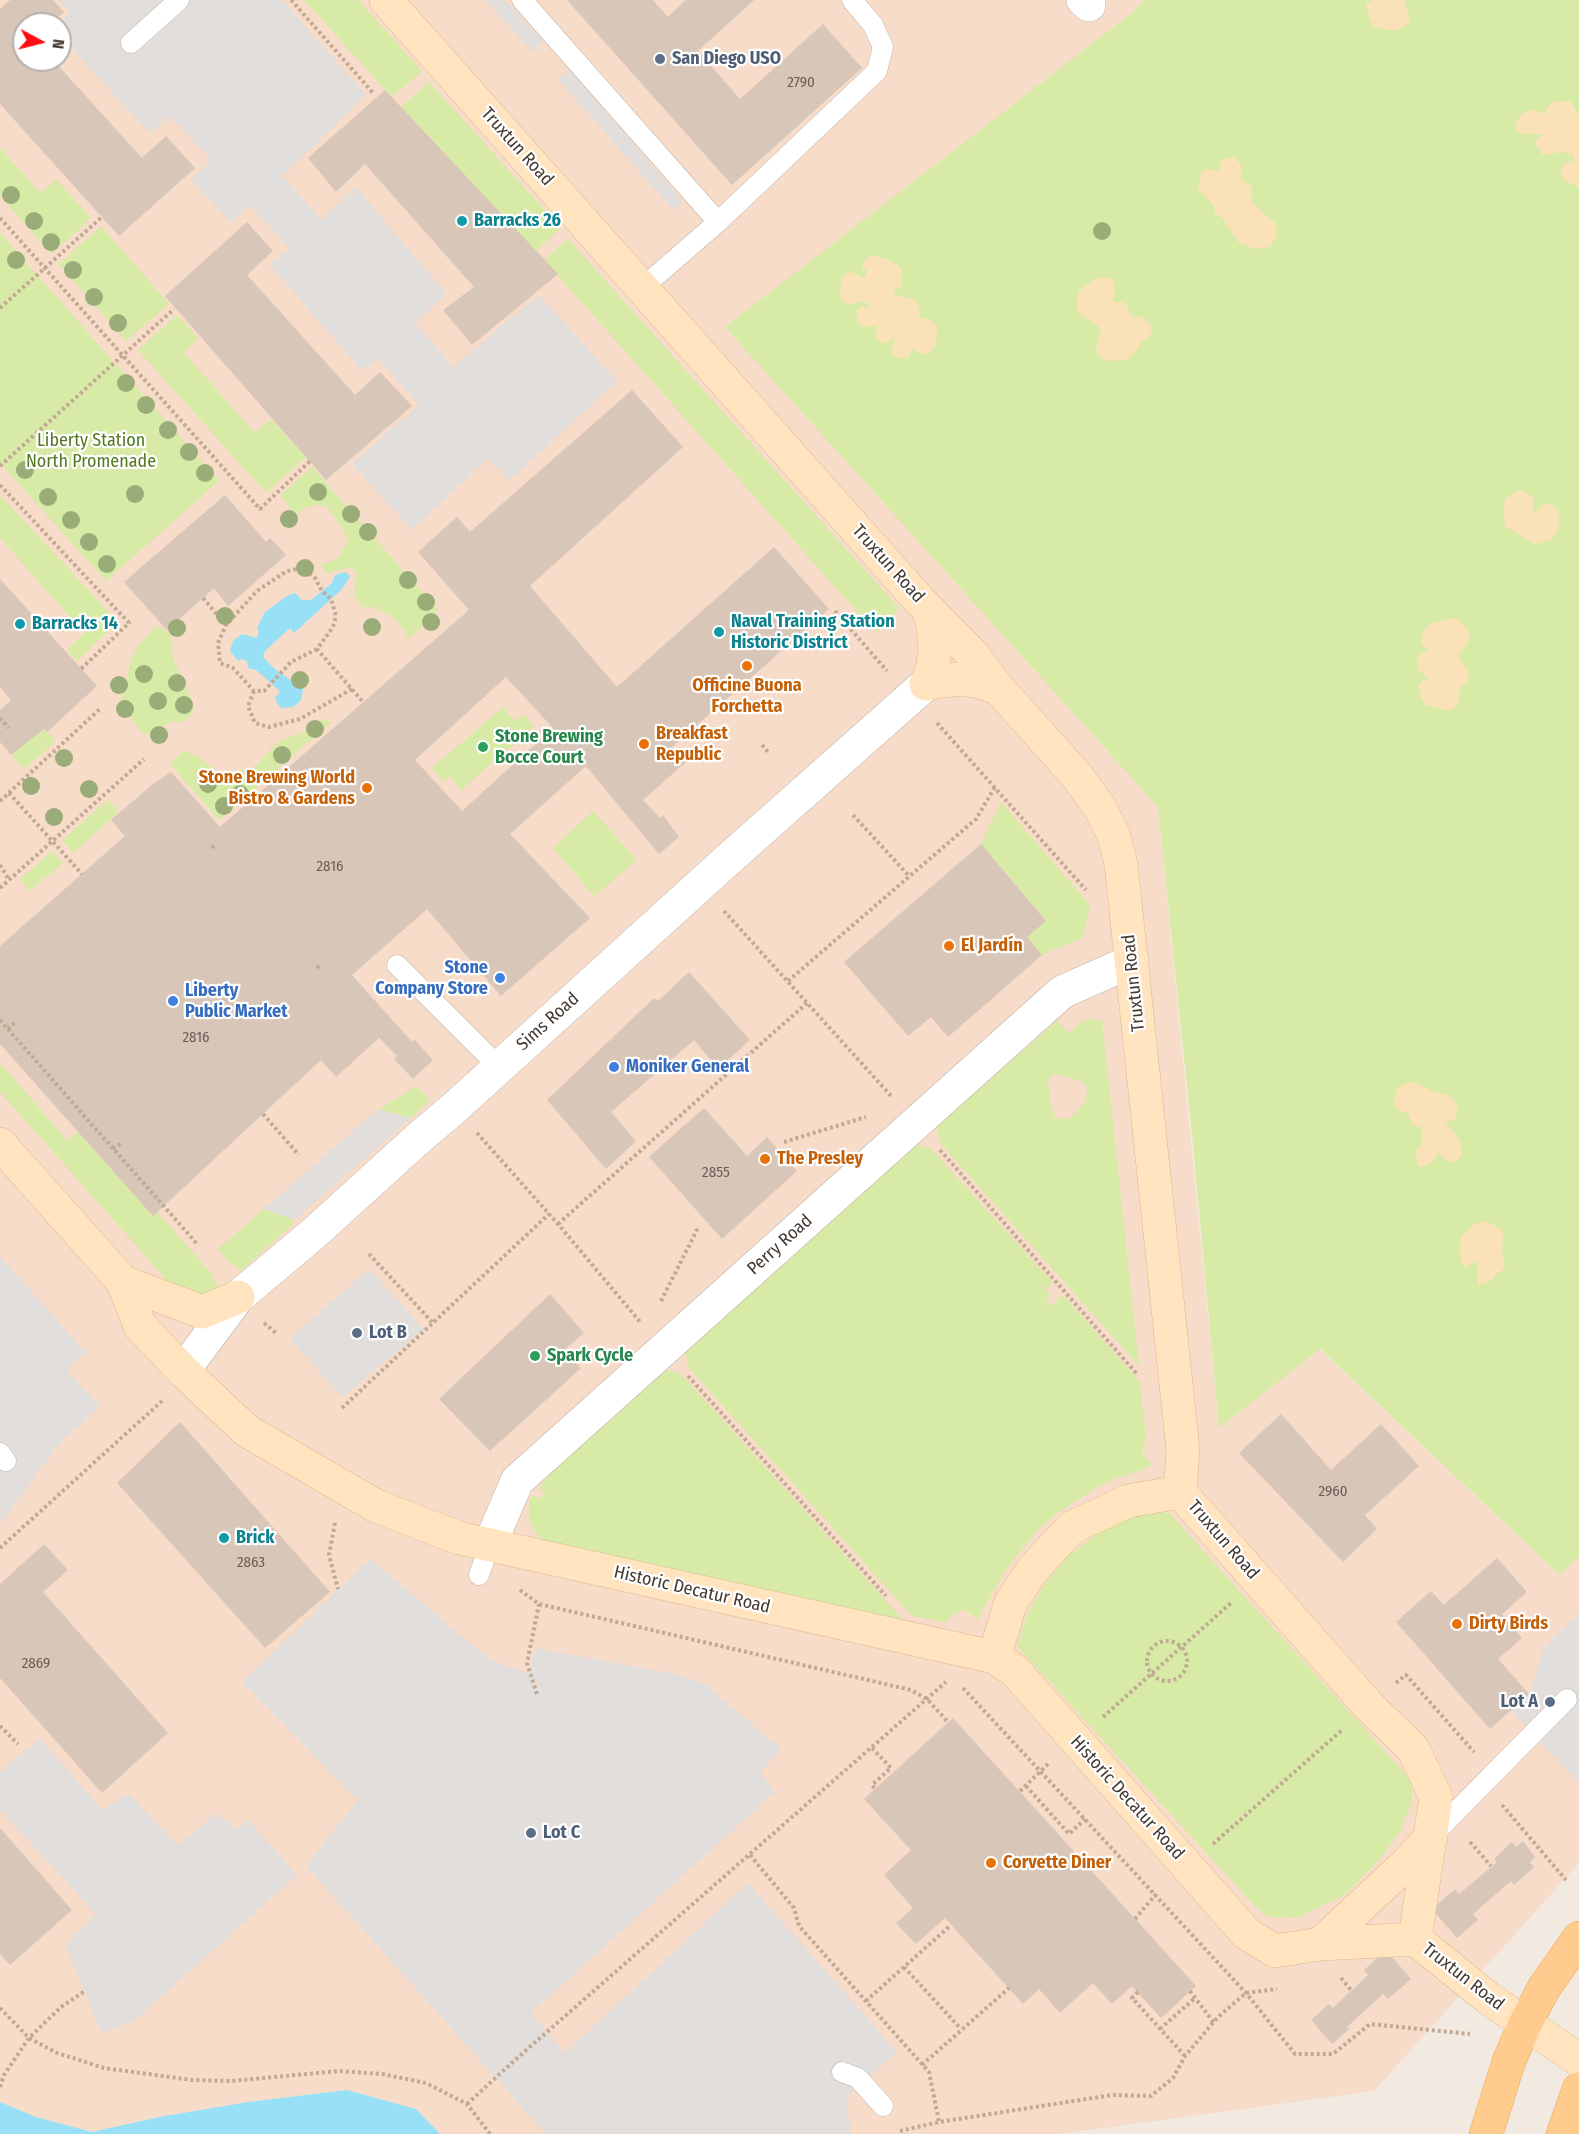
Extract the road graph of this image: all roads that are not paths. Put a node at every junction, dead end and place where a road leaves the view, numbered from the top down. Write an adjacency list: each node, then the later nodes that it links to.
1 (179, 0): 5 (lane)
2 (386, 0): 7 (street, Truxtun Road)
3 (522, 0): 6 (lane)
4 (852, 0): 6 (lane)
5 (130, 43)
6 (718, 222): 7 (lane)
7 (642, 288): 8 (street, Truxtun Road)
8 (928, 609): 9 (street); 10 (street, Truxtun Road)
9 (926, 684): 10 (street); 13 (street, Sims Road)
10 (998, 688): 11 (street, Truxtun Road)
11 (1132, 962): 18 (street, Truxtun Road); 19 (street, Perry Road)
12 (397, 965): 13 (lane)
13 (499, 1067): 16 (street, Sims Road)
14 (2, 1151): 15 (street, Historic Decatur Road)
15 (123, 1282): 16 (street); 17 (street, Historic Decatur Road)
16 (238, 1297): 17 (street, Sims Road)
17 (183, 1371): 19 (street, Historic Decatur Road)
18 (1180, 1492): 20 (street); 22 (street, Truxtun Road)
19 (484, 1559): 20 (street, Historic Decatur Road)
20 (994, 1657): 25 (street, Historic Decatur Road)
21 (1567, 1699): 22 (lane)
22 (1431, 1837): 23 (street, Truxtun Road); 25 (street)
23 (1415, 1938): 25 (street, Historic Decatur Road); 26 (street, Truxtun Road)
24 (1579, 1938): 26 (main road)
25 (1320, 1944)
26 (1525, 2024): 27 (street, Truxtun Road); 31 (main road)
27 (1579, 2060)
28 (842, 2072): 30 (lane)
29 (1579, 2088): 32 (main road)
30 (882, 2106)
31 (1486, 2134)
32 (1563, 2134)

